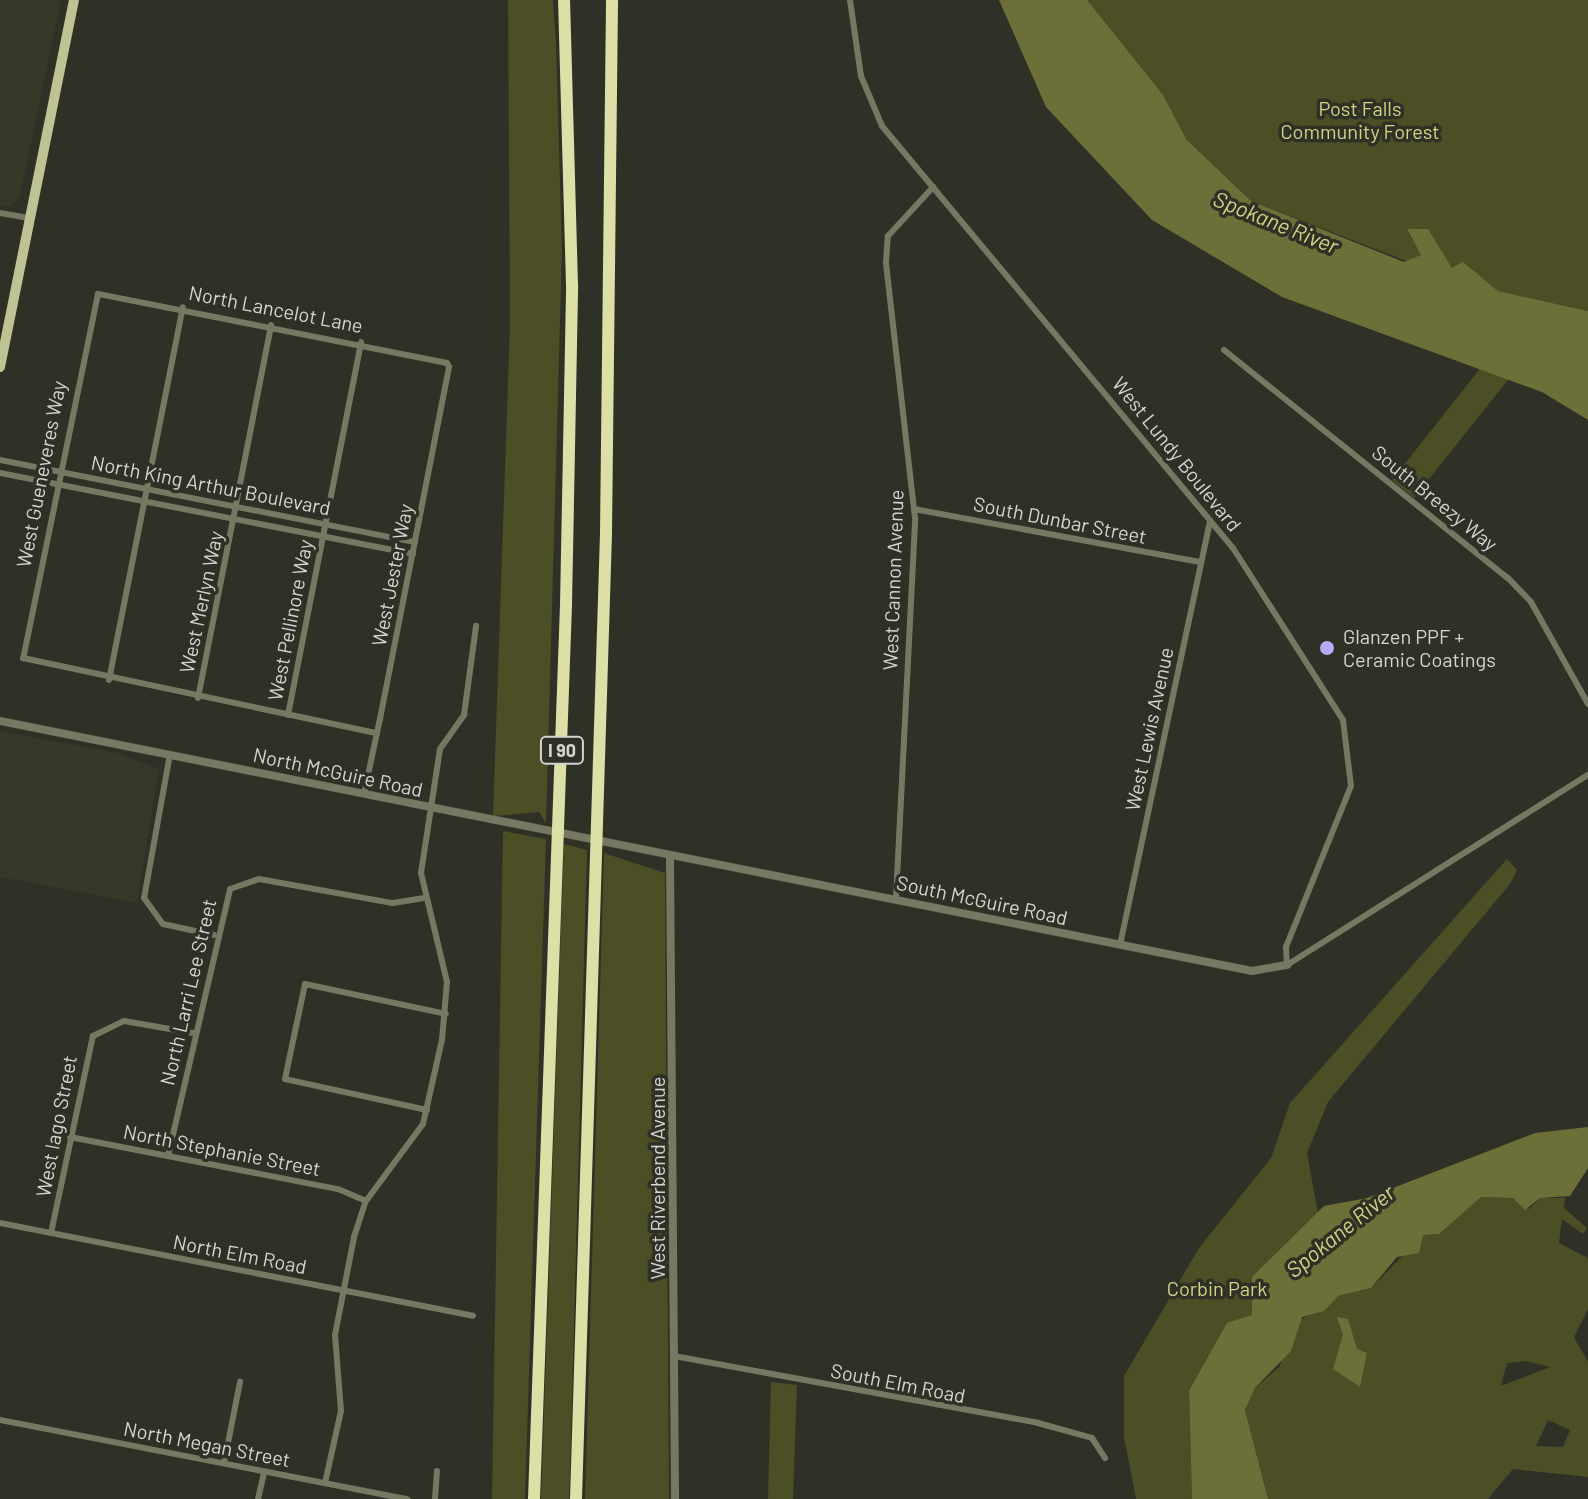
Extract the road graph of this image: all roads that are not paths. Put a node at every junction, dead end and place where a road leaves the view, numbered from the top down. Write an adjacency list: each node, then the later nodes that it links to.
1 (74, 0): 7 (main road)
2 (564, 0): 68 (highway, I 90)
3 (612, 0): 69 (highway, I 90)
4 (850, 0): 5 (street, West Lundy Boulevard)
5 (933, 187): 22 (street, West Cannon Avenue); 24 (street, West Lundy Boulevard)
6 (0, 213): 7 (street)
7 (29, 218): 14 (main road)
8 (98, 294): 9 (street, North Lancelot Lane); 16 (street, West Gueneveres Way)
9 (183, 307): 10 (street, North Lancelot Lane); 19 (street)
10 (271, 325): 11 (street, North Lancelot Lane); 21 (street, West Merlyn Way)
11 (361, 342): 13 (street, North Lancelot Lane); 25 (street, West Pellinore Way)
12 (1224, 350): 33 (street, South Breezy Way)
13 (447, 363): 27 (street, West Jester Way)
14 (0, 367)
15 (0, 460): 16 (street, North King Arthur Boulevard)
16 (58, 471): 18 (street, West Gueneveres Way); 19 (street, North King Arthur Boulevard)
17 (0, 473): 18 (street, North King Arthur Boulevard)
18 (55, 484): 20 (street, North King Arthur Boulevard); 31 (street, West Gueneveres Way)
19 (148, 488): 20 (street); 21 (street, North King Arthur Boulevard)
20 (146, 501): 23 (street, North King Arthur Boulevard); 31 (street)
21 (237, 507): 23 (street, West Merlyn Way); 25 (street, North King Arthur Boulevard)
22 (914, 509): 29 (street, South Dunbar Street); 43 (street, West Cannon Avenue)
23 (234, 519): 26 (street, North King Arthur Boulevard); 32 (street, West Merlyn Way)
24 (1210, 520): 29 (street, West Lewis Avenue); 46 (street, West Lundy Boulevard)
25 (325, 525): 26 (street, West Pellinore Way); 27 (street, North King Arthur Boulevard)
26 (323, 536): 28 (street, North King Arthur Boulevard); 34 (street, West Pellinore Way)
27 (415, 542): 28 (street, West Jester Way)
28 (413, 554): 36 (street, West Jester Way)
29 (1201, 562): 45 (street, West Lewis Avenue)
30 (476, 626): 40 (street)
31 (109, 680): 32 (street)
32 (198, 698): 34 (street)
33 (1588, 704)
34 (288, 715): 36 (street)
35 (0, 721): 37 (street, North McGuire Road)
36 (377, 733): 39 (street, West Jester Way)
37 (171, 753): 39 (street, North McGuire Road); 44 (street)
38 (1588, 775): 46 (street)
39 (364, 794): 40 (street, North McGuire Road)
40 (433, 808): 41 (street, North McGuire Road); 42 (street)
41 (670, 857): 43 (street, South McGuire Road); 57 (street, West Riverbend Avenue)
42 (423, 898): 44 (street, North Larri Lee Street); 47 (street)
43 (896, 898): 45 (street, South McGuire Road)
44 (214, 935): 48 (street, North Larri Lee Street)
45 (1120, 945): 46 (street, South McGuire Road)
46 (1287, 965)
47 (446, 1014): 49 (street); 49 (street)
48 (193, 1033): 50 (street, West Iago Street); 51 (street, North Larri Lee Street)
49 (427, 1110): 52 (street)
50 (70, 1137): 51 (street, North Stephanie Street); 54 (street, West Iago Street)
51 (168, 1156): 52 (street, North Stephanie Street)
52 (366, 1201): 55 (street)
53 (0, 1223): 54 (street, North Elm Road)
54 (51, 1233): 55 (street, North Elm Road)
55 (343, 1291): 56 (street, North Elm Road); 64 (street)
56 (473, 1316)
57 (674, 1356): 60 (street, South Elm Road); 70 (street, West Riverbend Avenue)
58 (240, 1382): 61 (street)
59 (0, 1420): 61 (street, North Megan Street)
60 (1105, 1458)
61 (224, 1463): 63 (street, North Megan Street)
62 (437, 1471): 67 (street)
63 (264, 1472): 64 (street, North Megan Street); 65 (street)
64 (325, 1483): 66 (street, North Megan Street)
65 (258, 1499)
66 (407, 1499)
67 (435, 1499)
68 (534, 1499)
69 (576, 1499)
70 (675, 1499)

